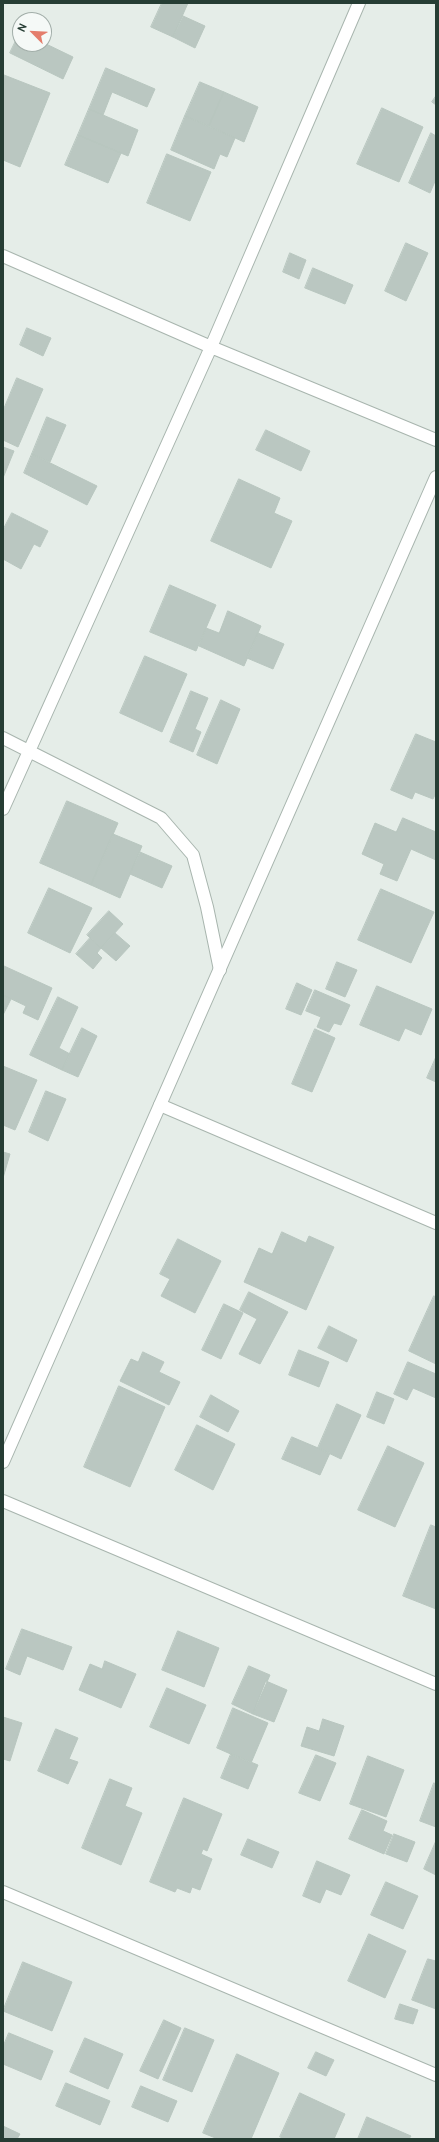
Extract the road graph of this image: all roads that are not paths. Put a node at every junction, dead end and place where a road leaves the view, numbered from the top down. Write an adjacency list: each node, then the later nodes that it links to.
1 (359, 3): 3 (street)
2 (3, 256): 3 (street)
3 (211, 347): 4 (street); 7 (street)
4 (436, 440)
5 (436, 477): 9 (street)
6 (3, 738): 7 (street)
7 (28, 752): 8 (street); 9 (street)
8 (3, 809)
9 (220, 970): 10 (street)
10 (160, 1105): 11 (street); 12 (street)
11 (436, 1223)
12 (3, 1462)
13 (3, 1501): 14 (street)
14 (436, 1684)
15 (3, 1892): 16 (street)
16 (436, 2076)

